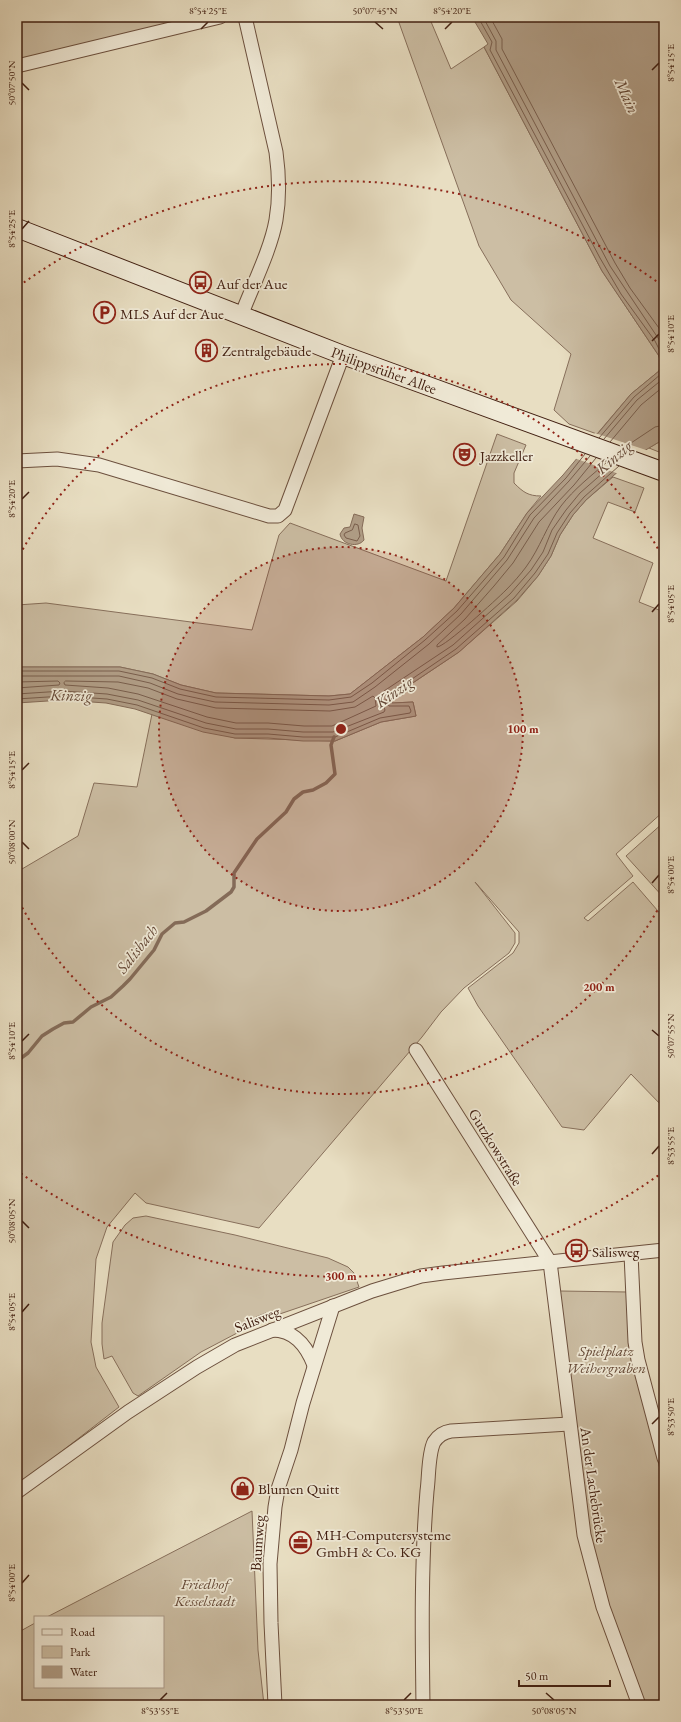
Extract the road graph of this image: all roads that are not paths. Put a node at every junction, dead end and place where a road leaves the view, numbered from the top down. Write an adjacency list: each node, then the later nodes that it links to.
1 (220, 17): 3 (street)
2 (245, 17): 5 (street)
3 (17, 66)
4 (17, 228): 5 (main road, Philippsruher Allee)
5 (241, 316): 6 (main road, Philippsruher Allee)
6 (343, 355): 7 (street); 8 (main road, Philippsruher Allee)
7 (17, 461)
8 (658, 469)
9 (416, 1050): 12 (street, Gutzkowstraße)
10 (664, 1250): 11 (street, Salisweg)
11 (631, 1254): 12 (street, Salisweg); 17 (street)
12 (550, 1262): 13 (street, Salisweg); 16 (street, An der Lachebrücke)
13 (333, 1306): 14 (street, Salisweg); 15 (street, Baumweg)
14 (270, 1330): 15 (street); 18 (street, Salisweg)
15 (314, 1365): 19 (street, Baumweg)
16 (569, 1424): 20 (street); 21 (street, An der Lachebrücke)
17 (664, 1458)
18 (17, 1492)
19 (275, 1705)
20 (423, 1705)
21 (639, 1705)

